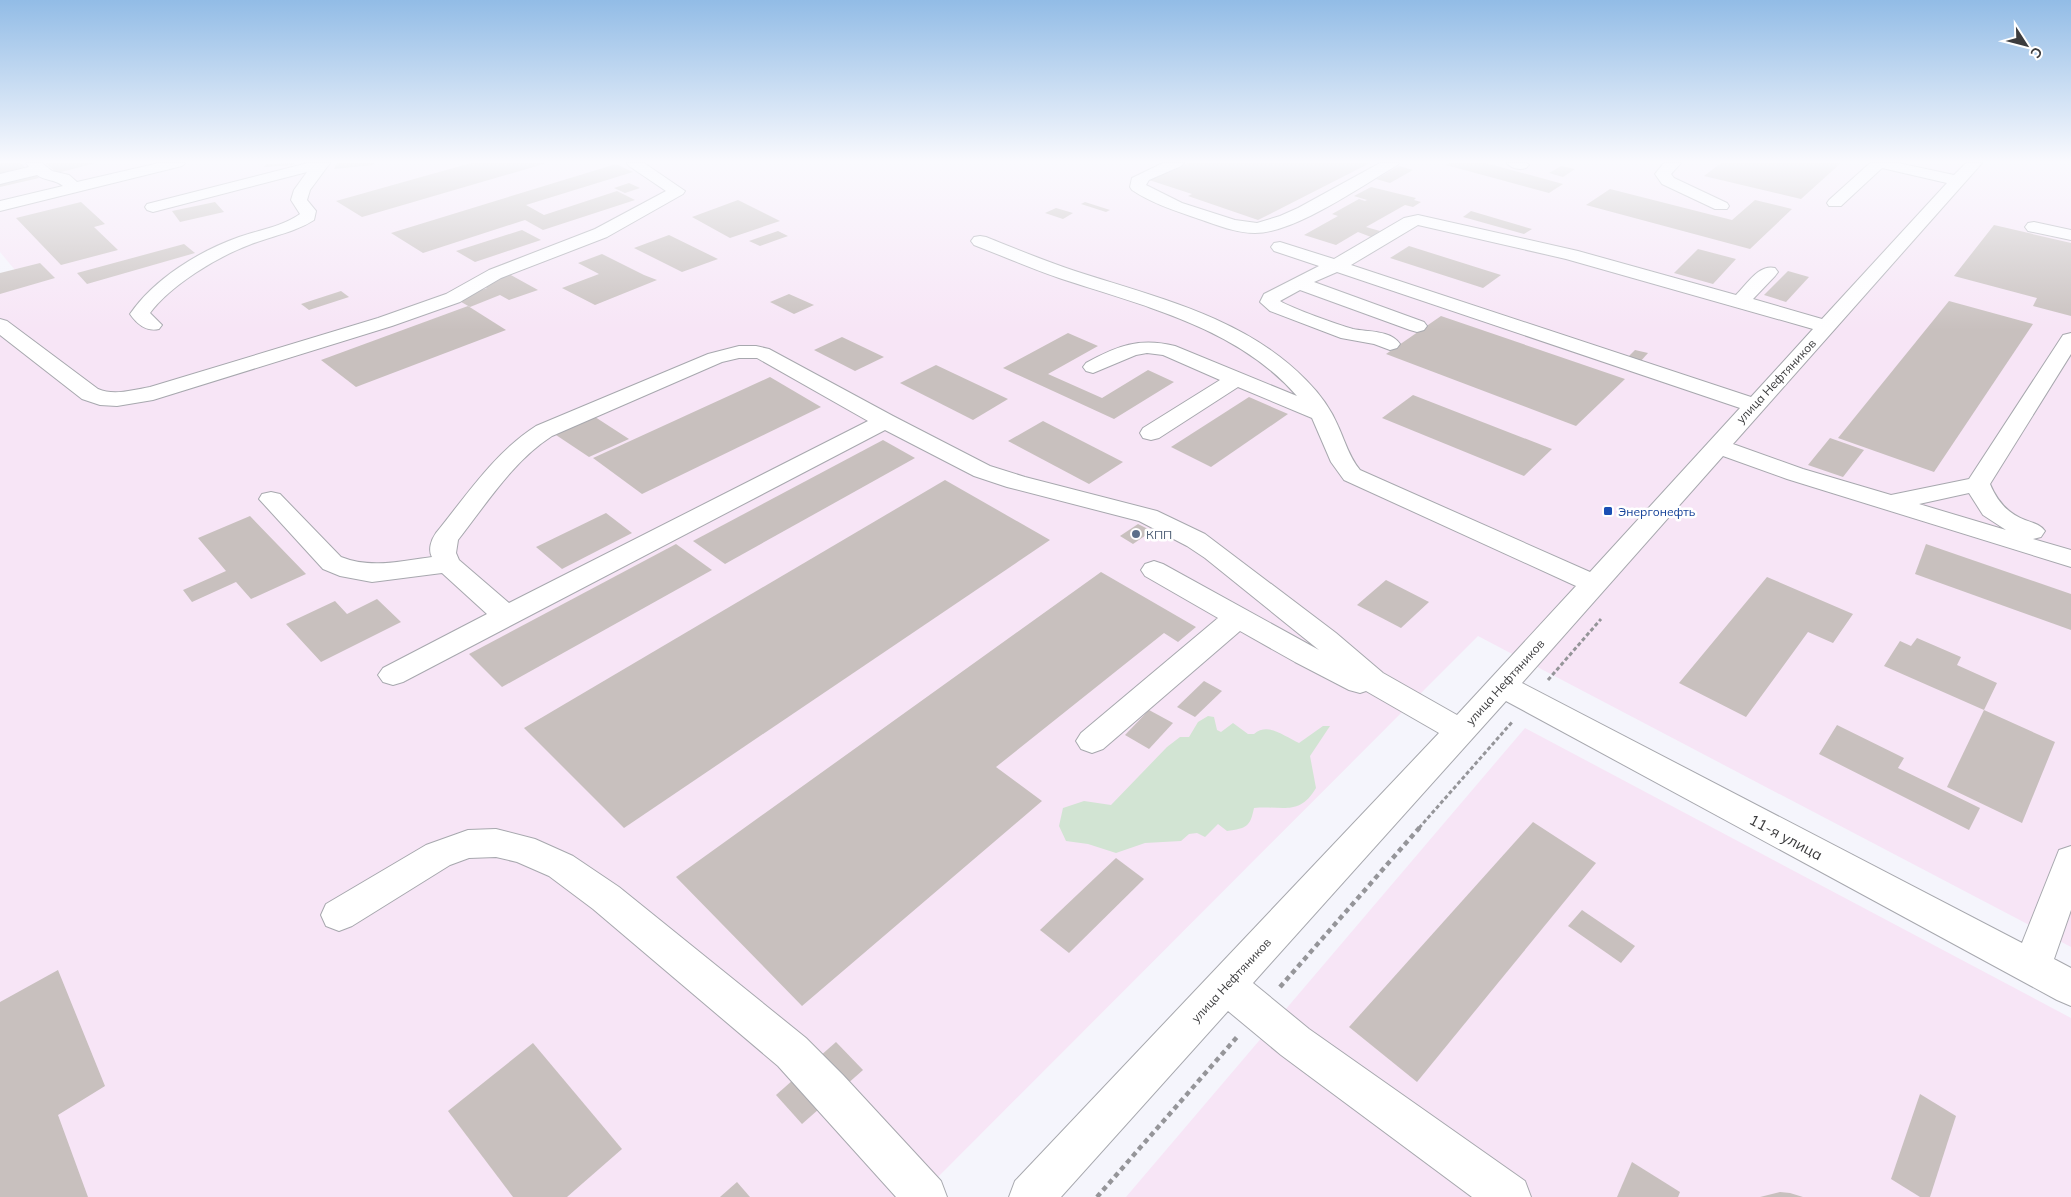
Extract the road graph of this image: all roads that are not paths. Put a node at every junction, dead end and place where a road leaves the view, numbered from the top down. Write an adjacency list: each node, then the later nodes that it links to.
1 (303, 219): 14 (street)
2 (627, 219): 15 (street)
3 (1217, 219): 4 (street)
4 (1290, 219)
5 (1924, 219): 17 (street, улица Нефтяников)
6 (2034, 227): 7 (street)
7 (2071, 235)
8 (980, 241): 23 (street)
9 (1280, 247): 10 (street)
10 (1336, 266): 12 (street); 13 (street); 22 (street)
11 (1769, 272): 13 (street)
12 (1298, 284): 16 (street); 19 (street)
13 (1740, 302): 17 (street)
14 (152, 324)
15 (0, 325)
16 (1417, 326)
17 (1826, 327): 22 (street, улица Нефтяников)
18 (2070, 339): 27 (street)
19 (1390, 344)
20 (1093, 367): 21 (street)
21 (1236, 379): 23 (street); 25 (street)
22 (1754, 405): 26 (street, улица Нефтяников)
23 (1321, 414): 35 (street)
24 (885, 421): 33 (street); 36 (street); 40 (street)
25 (1151, 434)
26 (1717, 446): 29 (street); 35 (street, улица Нефтяников)
27 (1978, 484): 29 (street); 30 (street)
28 (271, 499): 33 (street)
29 (1889, 503): 30 (street); 32 (street)
30 (2022, 528): 31 (street)
31 (2071, 543)
32 (2071, 559)
33 (448, 564): 36 (street)
34 (1154, 570): 37 (street)
35 (1594, 584): 39 (street, улица Нефтяников)
36 (507, 617): 38 (street)
37 (1238, 617): 40 (street); 42 (street)
38 (393, 675)
39 (1502, 686): 41 (street, улица Нефтяников); 45 (street, 11-я улица)
40 (1399, 697): 41 (street)
41 (1461, 731): 46 (street, улица Нефтяников)
42 (1092, 741)
43 (2071, 860): 45 (street)
44 (339, 915): 48 (street)
45 (2032, 967): 47 (street, 11-я улица)
46 (1226, 985): 49 (street, улица Нефтяников); 50 (street)
47 (2071, 988)
48 (925, 1197)
49 (1031, 1197)
50 (1509, 1197)

